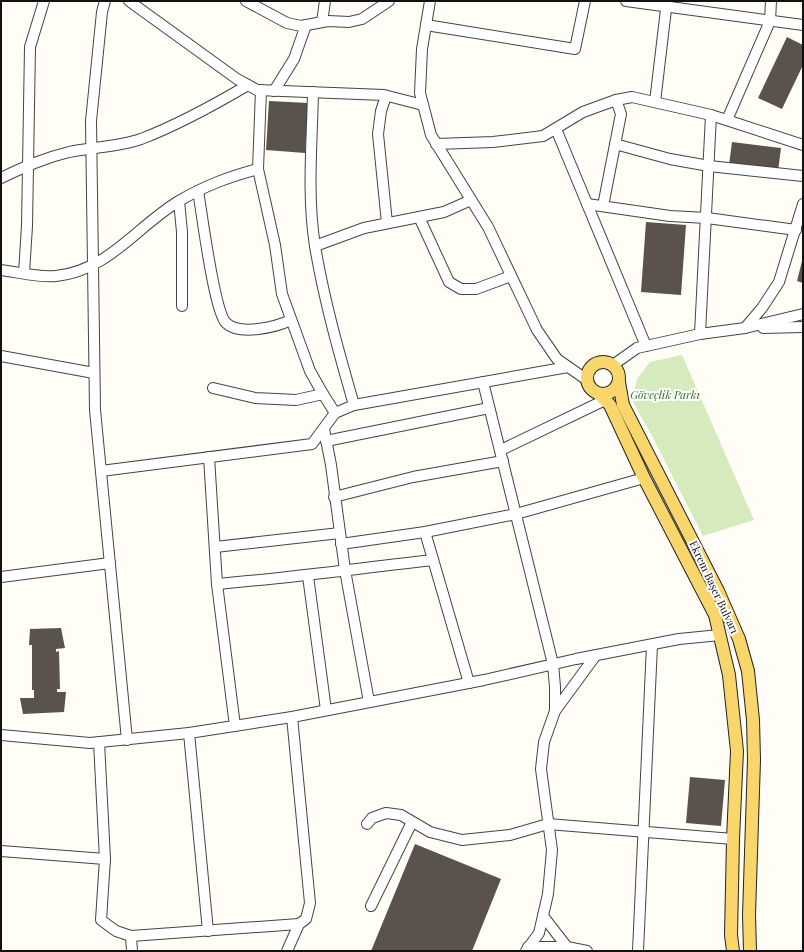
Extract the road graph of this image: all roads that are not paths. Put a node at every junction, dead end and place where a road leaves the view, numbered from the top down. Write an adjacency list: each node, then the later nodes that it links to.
1 (44, 1): 32 (street)
2 (105, 1): 31 (street)
3 (129, 1): 17 (street)
4 (246, 1): 15 (street)
5 (325, 1): 13 (street)
6 (389, 1): 13 (street)
7 (430, 1): 14 (street)
8 (585, 1): 14 (street)
9 (626, 1): 11 (street)
10 (771, 1): 12 (street)
11 (667, 4): 12 (street); 23 (street)
12 (770, 21): 16 (street); 26 (street)
13 (322, 22): 15 (street)
14 (426, 24): 24 (street)
15 (306, 25): 19 (street)
16 (803, 25)
17 (248, 85): 18 (street); 31 (street)
18 (261, 90): 19 (street); 34 (street)
19 (274, 91): 20 (street)
20 (313, 92): 21 (street); 47 (street)
21 (386, 96): 24 (street); 45 (street)
22 (616, 100): 23 (street); 27 (street); 29 (street)
23 (655, 102): 25 (street)
24 (423, 106): 28 (street)
25 (711, 115): 26 (street); 33 (street)
26 (727, 120): 30 (street)
27 (556, 129): 28 (street); 40 (street)
28 (436, 144): 38 (street)
29 (615, 144): 33 (street); 42 (street)
30 (803, 145)
31 (91, 150): 32 (street); 48 (street)
32 (27, 165): 36 (street); 50 (street)
33 (709, 166): 35 (street); 44 (street)
34 (258, 169): 37 (street); 54 (street)
35 (803, 176)
36 (1, 178)
37 (198, 191): 39 (street); 54 (street)
38 (471, 200): 43 (street); 51 (street)
39 (179, 201): 48 (street); 52 (street)
40 (587, 204): 42 (street); 58 (street)
41 (803, 204): 46 (street)
42 (603, 206): 44 (street)
43 (419, 217): 45 (street); 51 (street)
44 (707, 218): 46 (street); 57 (street)
45 (387, 223): 47 (street)
46 (796, 230): 56 (street)
47 (315, 246): 69 (street)
48 (92, 267): 50 (street); 62 (street)
49 (1, 270): 50 (street)
50 (24, 273)
51 (511, 276): 61 (street)
52 (182, 306)
53 (803, 314): 56 (street)
54 (291, 320): 67 (street)
55 (803, 327): 56 (street)
56 (745, 328): 57 (street)
57 (700, 334): 58 (street)
58 (646, 346): 60 (street)
59 (1, 356): 62 (street)
60 (613, 365): 63 (main road); 65 (main road)
61 (568, 367): 63 (street); 64 (street)
62 (94, 373): 77 (street)
63 (587, 380): 68 (main road)
64 (483, 382): 69 (street); 70 (street)
65 (619, 382): 68 (main road); 124 (main road, Ekrem Başer Bulvarı)
66 (213, 388): 67 (street)
67 (323, 394): 71 (street)
68 (602, 397): 74 (street); 78 (main road, Ekrem Başer Bulvarı)
69 (354, 405): 71 (street)
70 (489, 408): 73 (street); 74 (street)
71 (336, 413): 72 (street)
72 (324, 429): 73 (street); 75 (street)
73 (326, 441): 79 (street)
74 (500, 450): 76 (street)
75 (209, 458): 77 (street); 84 (street)
76 (503, 461): 79 (street); 80 (street)
77 (101, 471): 86 (street)
78 (644, 478): 80 (street); 91 (main road, Ekrem Başer Bulvarı)
79 (334, 497): 82 (street)
80 (516, 514): 81 (street); 94 (street)
81 (425, 532): 83 (street); 85 (street)
82 (340, 533): 83 (street); 84 (street)
83 (341, 544): 87 (street)
84 (215, 548): 90 (street)
85 (433, 560): 87 (street); 95 (street)
86 (110, 563): 89 (street); 103 (street)
87 (345, 570): 88 (street); 96 (street)
88 (308, 576): 90 (street); 97 (street)
89 (1, 577)
90 (217, 584): 100 (street)
91 (720, 635): 92 (street); 109 (main road, Ekrem Başer Bulvarı)
92 (652, 644): 93 (street); 108 (street)
93 (596, 655): 94 (street); 98 (street)
94 (553, 664): 95 (street); 98 (street)
95 (469, 683): 96 (street)
96 (369, 702): 97 (street)
97 (326, 710): 99 (street)
98 (555, 711): 107 (street)
99 (292, 717): 100 (street); 114 (street)
100 (235, 726): 101 (street)
101 (189, 733): 103 (street); 115 (street)
102 (1, 735): 104 (street)
103 (127, 740): 104 (street)
104 (99, 742): 111 (street)
105 (412, 822): 106 (street); 107 (street); 112 (street)
106 (367, 824)
107 (548, 824): 108 (street); 113 (street)
108 (642, 831): 109 (street); 122 (street)
109 (733, 839): 123 (main road, Ekrem Başer Bulvarı)
110 (1, 851): 111 (street)
111 (105, 859): 116 (street)
112 (371, 906)
113 (542, 916): 117 (street); 118 (street)
114 (299, 924): 115 (street); 120 (street)
115 (208, 931): 116 (street)
116 (131, 936): 119 (street)
117 (567, 947): 118 (street); 121 (street)
118 (527, 949)
119 (132, 951)
120 (287, 951)
121 (587, 951)
122 (638, 951)
123 (733, 951)
124 (750, 951)

